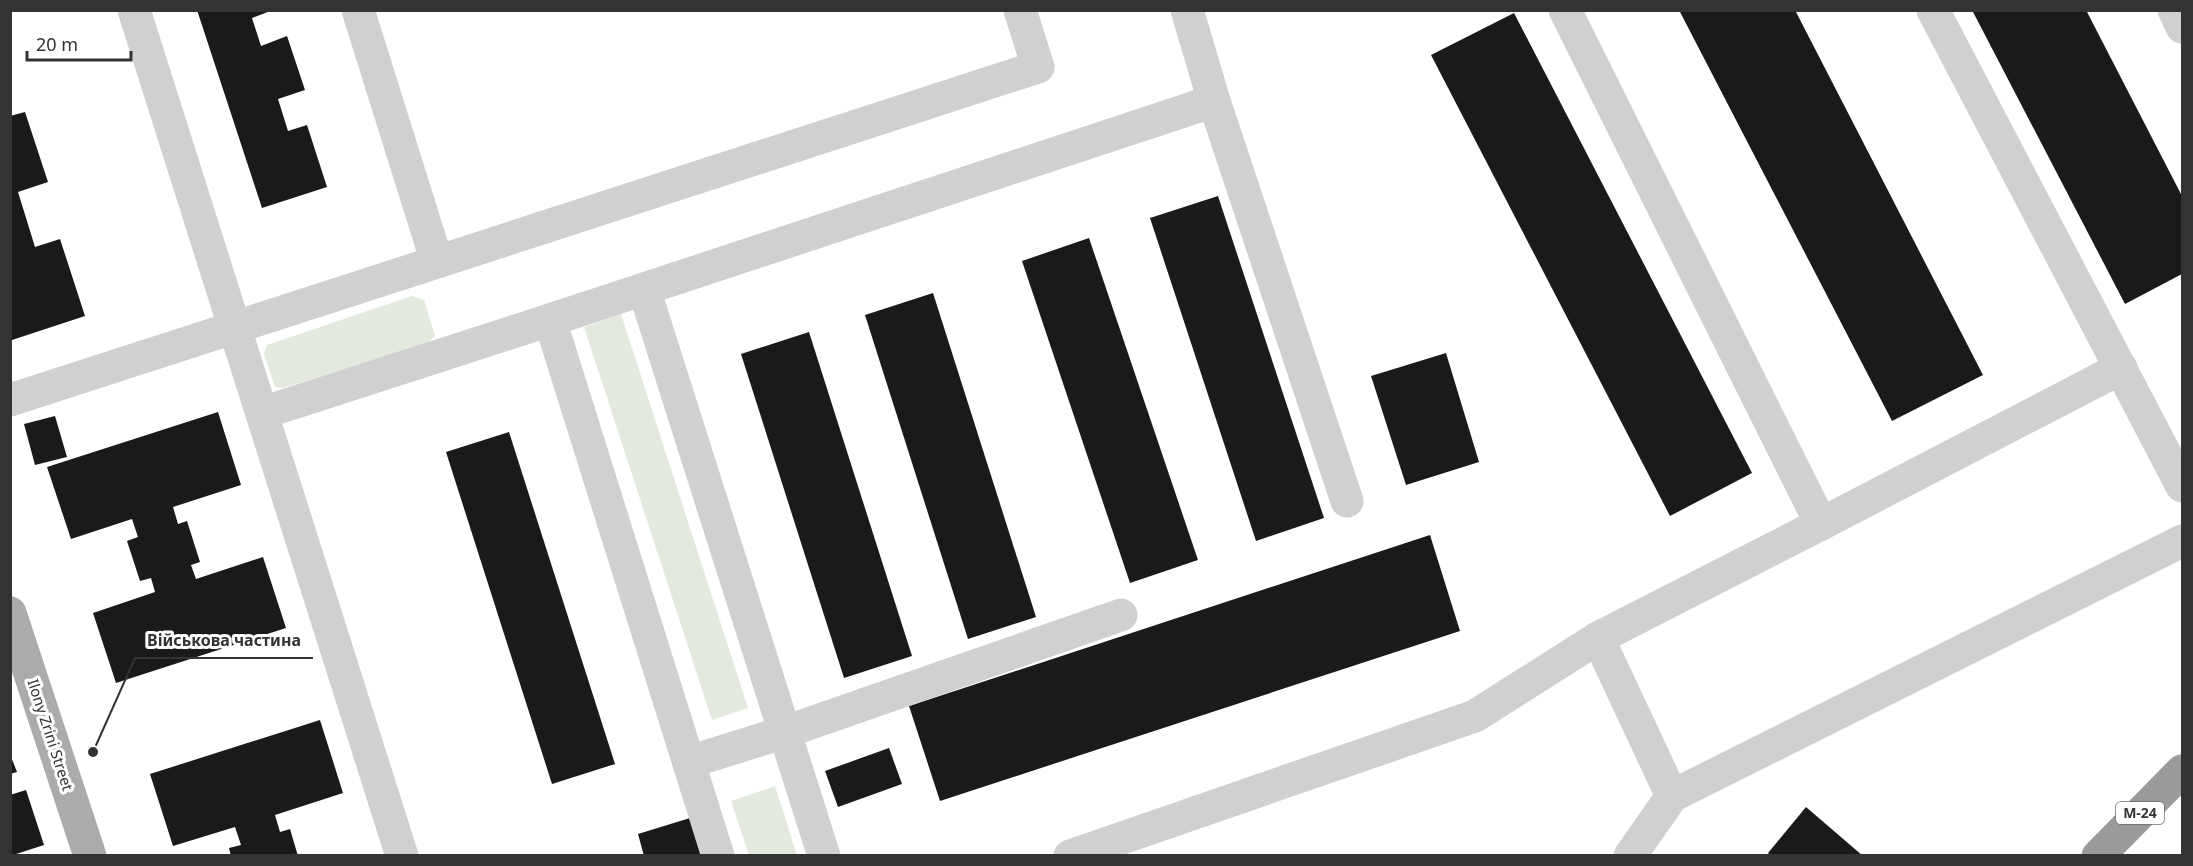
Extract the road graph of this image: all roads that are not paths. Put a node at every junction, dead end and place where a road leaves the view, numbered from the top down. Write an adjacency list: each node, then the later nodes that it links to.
1 (134, 10): 13 (street)
2 (358, 10): 10 (street)
3 (1020, 10): 10 (street)
4 (1187, 10): 9 (street)
5 (1565, 10): 19 (street)
6 (1933, 10): 14 (street)
7 (2174, 10): 8 (street)
8 (2182, 27)
9 (1214, 101): 11 (street); 18 (street)
10 (438, 262): 13 (street)
11 (644, 289): 12 (street); 24 (street)
12 (550, 320): 16 (street); 25 (street)
13 (235, 327): 15 (street); 16 (street)
14 (2121, 368): 17 (street); 19 (street)
15 (10, 400)
16 (262, 413): 29 (street)
17 (2182, 486)
18 (1347, 501)
19 (1821, 524): 23 (street)
20 (2182, 541): 27 (street)
21 (10, 613): 28 (main road, Ilony Zrini Street)
22 (1121, 615): 24 (street)
23 (1598, 639): 27 (street); 32 (street)
24 (785, 732): 25 (street); 31 (street)
25 (689, 762): 30 (street)
26 (2182, 771): 34 (highway, М-24)
27 (1672, 796): 33 (street)
28 (90, 855)
29 (402, 855)
30 (718, 855)
31 (824, 855)
32 (1070, 855)
33 (1630, 855)
34 (2098, 855)

